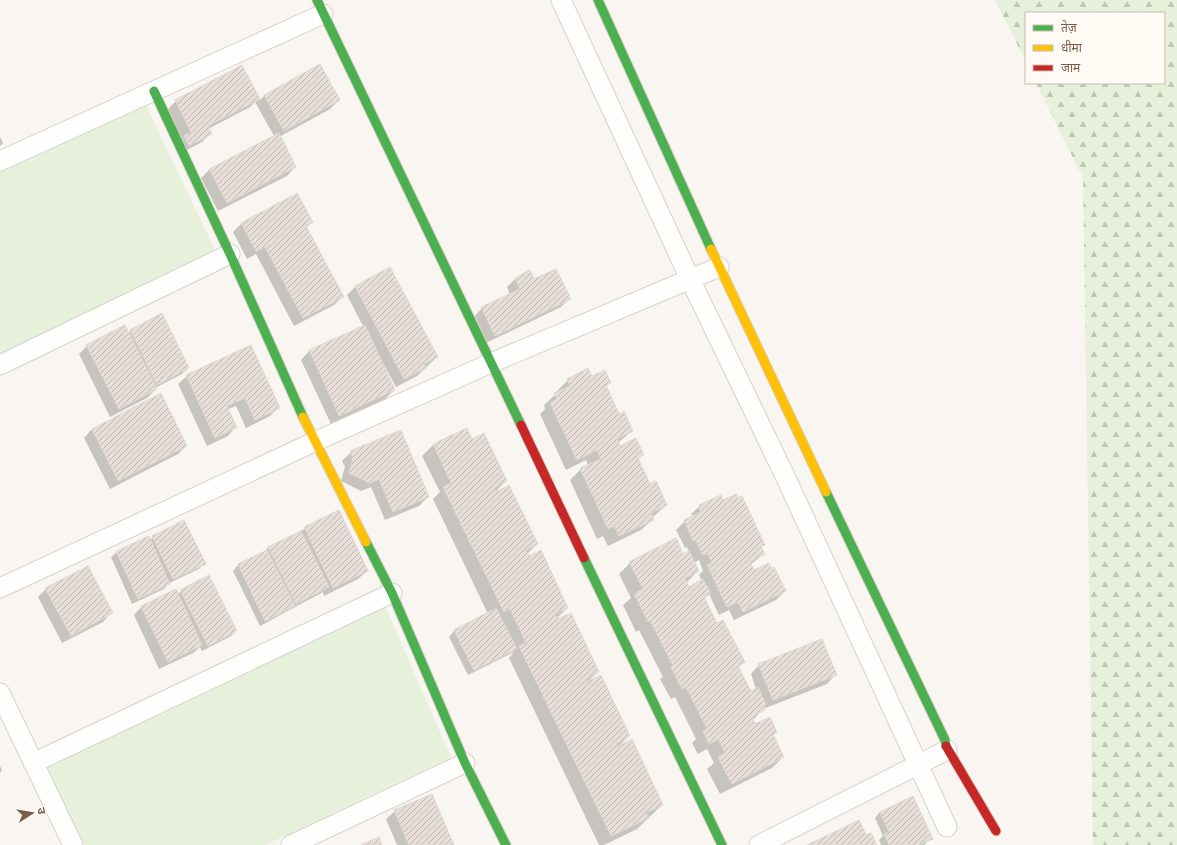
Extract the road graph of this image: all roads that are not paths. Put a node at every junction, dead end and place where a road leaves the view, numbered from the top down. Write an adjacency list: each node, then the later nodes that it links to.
1 (561, 0): 8 (street)
2 (598, 0): 7 (street)
3 (320, 7): 4 (street); 9 (street)
4 (154, 91): 5 (street); 6 (street)
5 (0, 161)
6 (230, 254): 10 (street); 11 (street)
7 (719, 267): 8 (street); 15 (street)
8 (690, 279): 9 (street); 18 (street)
9 (491, 363): 11 (street); 24 (street)
10 (0, 365)
11 (314, 442): 12 (street); 13 (street)
12 (0, 588)
13 (392, 593): 16 (street); 17 (street)
14 (0, 693): 16 (street)
15 (947, 750): 18 (street); 20 (street)
16 (33, 763): 21 (street)
17 (465, 763): 22 (street); 23 (street)
18 (920, 765): 19 (street); 25 (street)
19 (947, 827)
20 (996, 831)
21 (73, 845)
22 (291, 845)
23 (506, 845)
24 (722, 845)
25 (759, 845)

